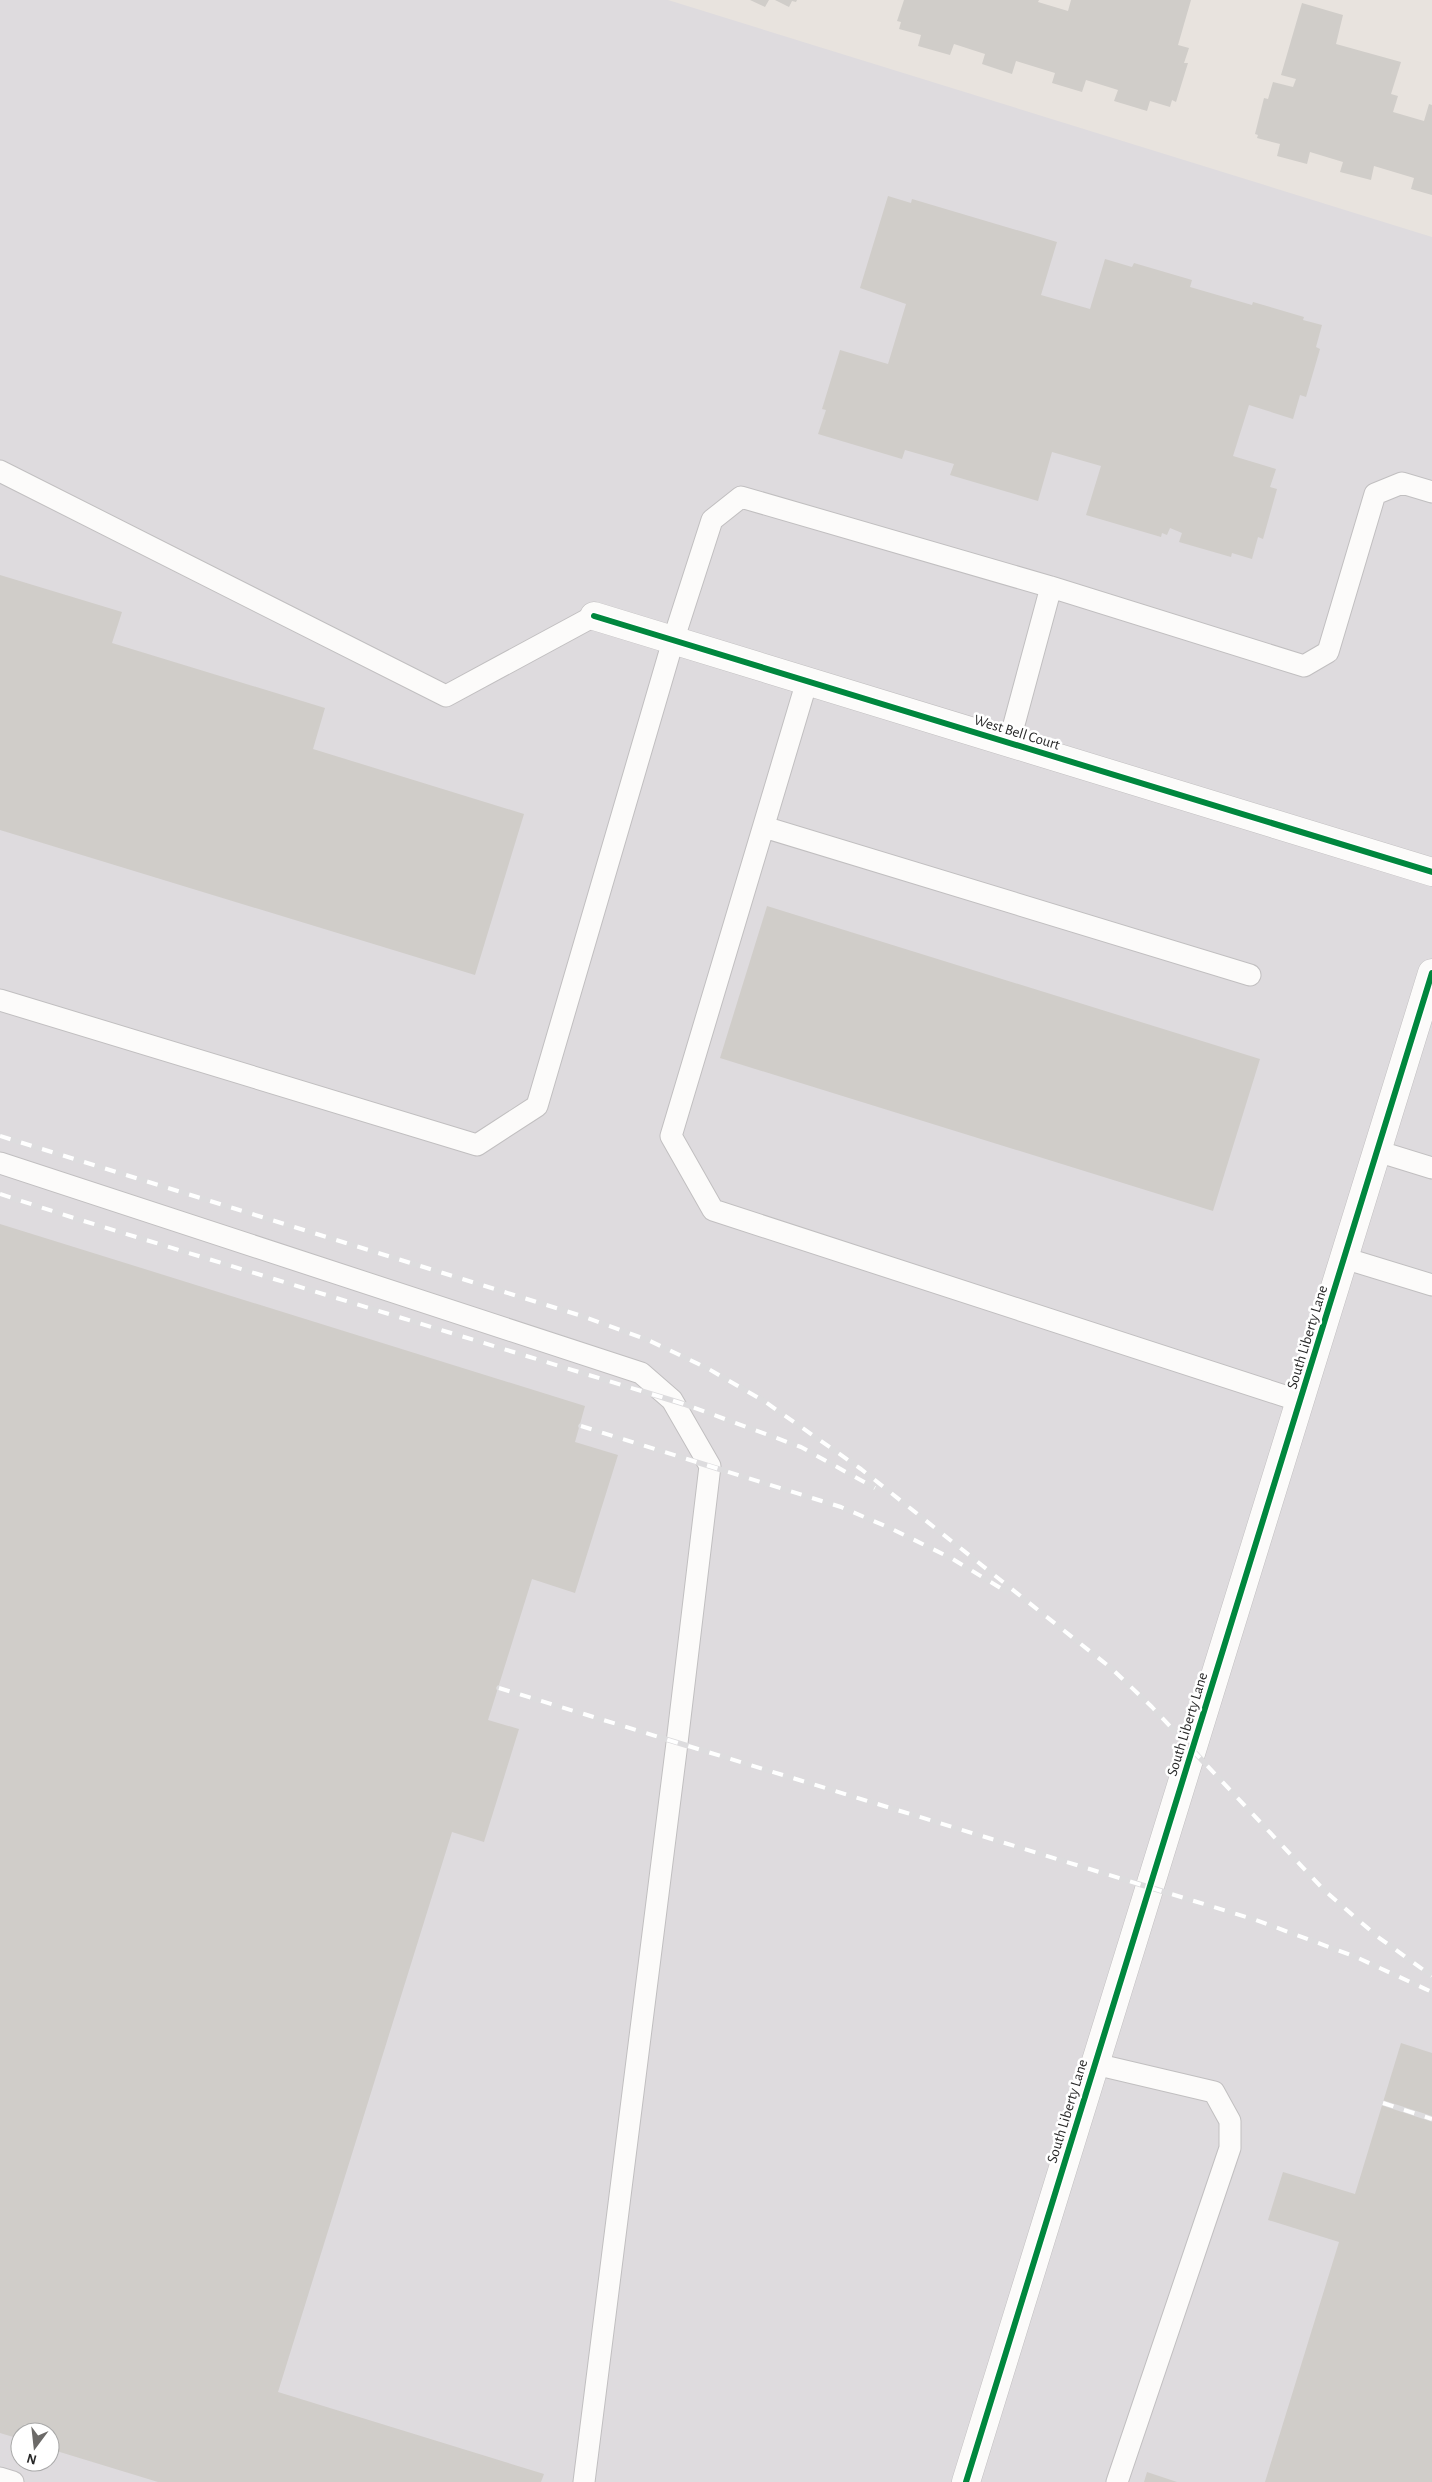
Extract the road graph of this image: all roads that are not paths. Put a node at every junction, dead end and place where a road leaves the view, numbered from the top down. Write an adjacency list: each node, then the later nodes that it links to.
1 (0, 471): 4 (lane)
2 (1432, 492): 3 (lane)
3 (1051, 587): 5 (lane); 7 (lane)
4 (594, 616): 5 (street, West Bell Court)
5 (673, 641): 6 (street, West Bell Court); 12 (lane)
6 (807, 682): 7 (street, West Bell Court); 8 (lane)
7 (1009, 743): 9 (street, West Bell Court)
8 (764, 827): 11 (lane); 18 (lane)
9 (1432, 872)
10 (1432, 973): 13 (street, South Liberty Lane)
11 (1250, 974)
12 (0, 1000)
13 (1377, 1151): 15 (lane); 16 (street, South Liberty Lane)
14 (0, 1163): 22 (lane)
15 (1432, 1168)
16 (1344, 1258): 17 (lane); 18 (street, South Liberty Lane)
17 (1432, 1285)
18 (1300, 1401): 19 (street, South Liberty Lane)
19 (1095, 2064): 23 (street, South Liberty Lane); 24 (lane)
20 (0, 2478): 21 (lane)
21 (13, 2482)
22 (584, 2482)
23 (966, 2482)
24 (1117, 2482)

